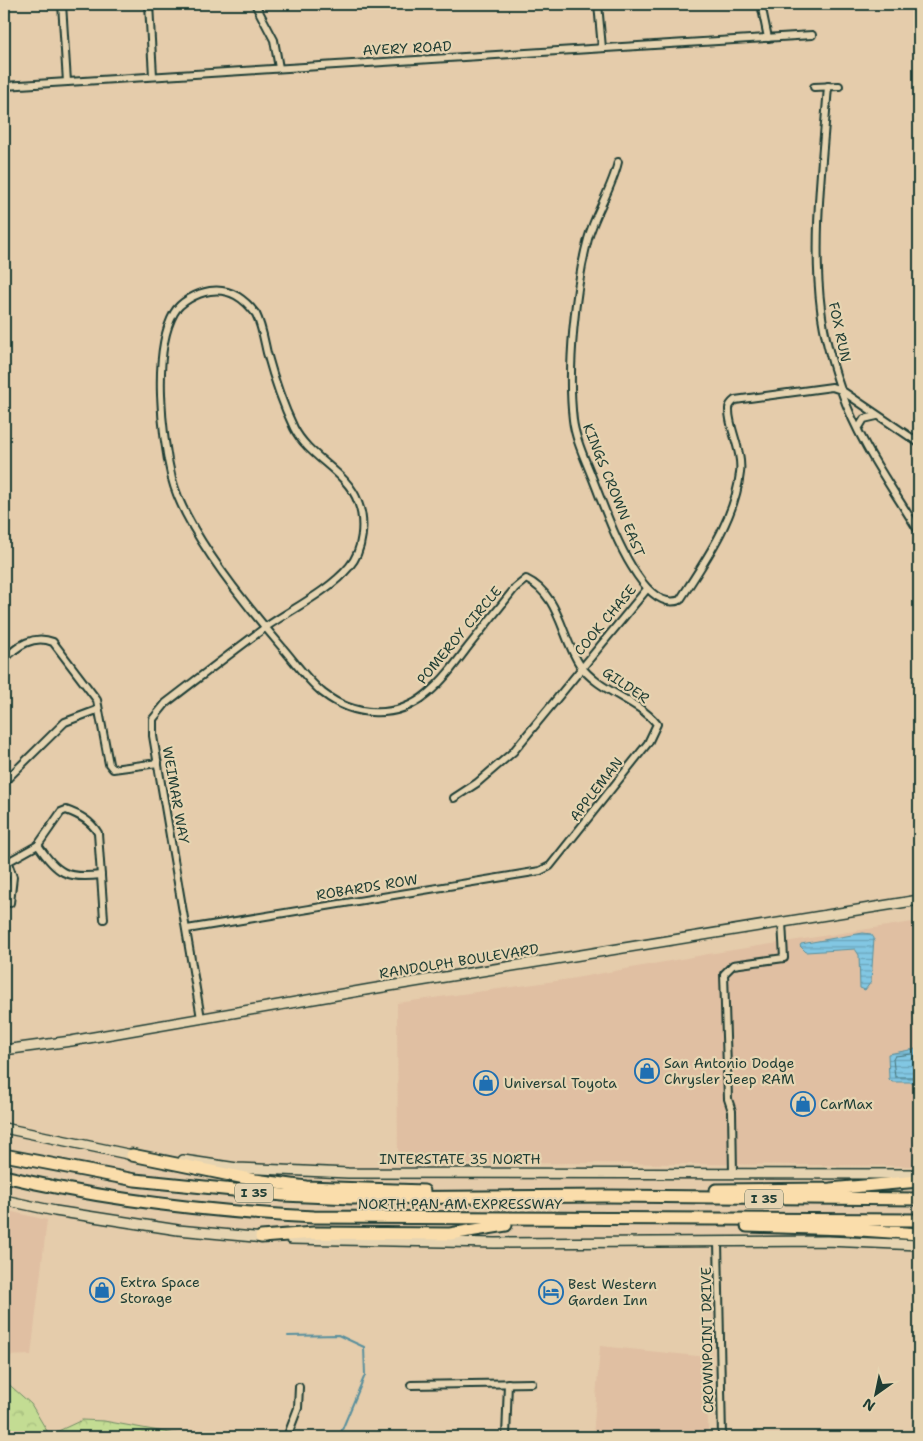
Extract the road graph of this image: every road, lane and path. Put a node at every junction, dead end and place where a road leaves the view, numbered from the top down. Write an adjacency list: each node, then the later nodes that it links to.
1 (62, 4): 11 (street)
2 (149, 4): 10 (street)
3 (256, 4): 9 (street)
4 (598, 4): 8 (street)
5 (761, 4): 7 (street)
6 (812, 35): 7 (street, AVERY ROAD)
7 (768, 38): 8 (street, AVERY ROAD)
8 (602, 48): 9 (street, AVERY ROAD)
9 (280, 68): 10 (street, AVERY ROAD)
10 (153, 76): 11 (street, AVERY ROAD)
11 (67, 82): 12 (street, AVERY ROAD)
12 (4, 86)
13 (828, 86): 14 (street); 15 (street); 18 (street, FOX RUN)
14 (838, 86)
15 (814, 87)
16 (618, 162): 23 (street, KINGS CROWN EAST)
17 (186, 302): 24 (street, POMEROY CIRCLE); 24 (street, WEIMAR WAY)
18 (841, 390): 19 (street); 20 (street, FOX RUN); 23 (street)
19 (878, 416): 20 (street); 21 (street)
20 (858, 429): 22 (street, FOX RUN)
21 (919, 443)
22 (919, 532)
23 (647, 589): 26 (street, COOK CHASE)
24 (266, 628): 26 (street, POMEROY CIRCLE); 29 (street, WEIMAR WAY)
25 (4, 659): 27 (street)
26 (581, 667): 28 (street, GILDER); 31 (street, COOK CHASE)
27 (97, 710): 29 (street); 30 (street)
28 (657, 724): 34 (street, APPLEMAN)
29 (158, 763): 40 (street, WEIMAR WAY)
30 (4, 782)
31 (454, 798)
32 (38, 844): 33 (street); 35 (street); 35 (street)
33 (6, 864): 37 (street)
34 (550, 866): 40 (street, ROBARDS ROW)
35 (101, 875): 38 (street)
36 (919, 900): 39 (main road, RANDOLPH BOULEVARD)
37 (10, 903)
38 (104, 919)
39 (782, 922): 41 (main road, RANDOLPH BOULEVARD); 46 (street)
40 (187, 929): 41 (street, WEIMAR WAY)
41 (201, 1018): 42 (main road, RANDOLPH BOULEVARD)
42 (4, 1050)
43 (4, 1128): 45 (main road, INTERSTATE 35 NORTH)
44 (4, 1155): 51 (highway, NORTH PAN AM EXPRESSWAY / I 35)
45 (132, 1156): 46 (main road, INTERSTATE 35 NORTH); 51 (highway)
46 (733, 1174): 47 (main road, INTERSTATE 35 NORTH)
47 (919, 1174)
48 (4, 1176): 54 (highway, NORTH PAN AM EXPRESSWAY / I 35)
49 (919, 1180): 50 (highway)
50 (609, 1196): 51 (highway, NORTH PAN AM EXPRESSWAY / I 35); 52 (highway, NORTH PAN AM EXPRESSWAY / I 35)
51 (508, 1197)
52 (919, 1199)
53 (4, 1200): 58 (main road)
54 (552, 1219): 55 (highway, NORTH PAN AM EXPRESSWAY / I 35); 58 (highway)
55 (656, 1219): 56 (highway, NORTH PAN AM EXPRESSWAY / I 35); 57 (highway)
56 (919, 1220)
57 (919, 1234)
58 (261, 1238): 59 (main road)
59 (718, 1242): 60 (main road); 67 (street, CROWNPOINT DRIVE)
60 (919, 1245)
61 (508, 1383): 62 (street); 63 (street); 66 (street)
62 (532, 1383)
63 (411, 1385)
64 (298, 1387): 65 (street)
65 (287, 1437)
66 (506, 1437)
67 (722, 1437)

